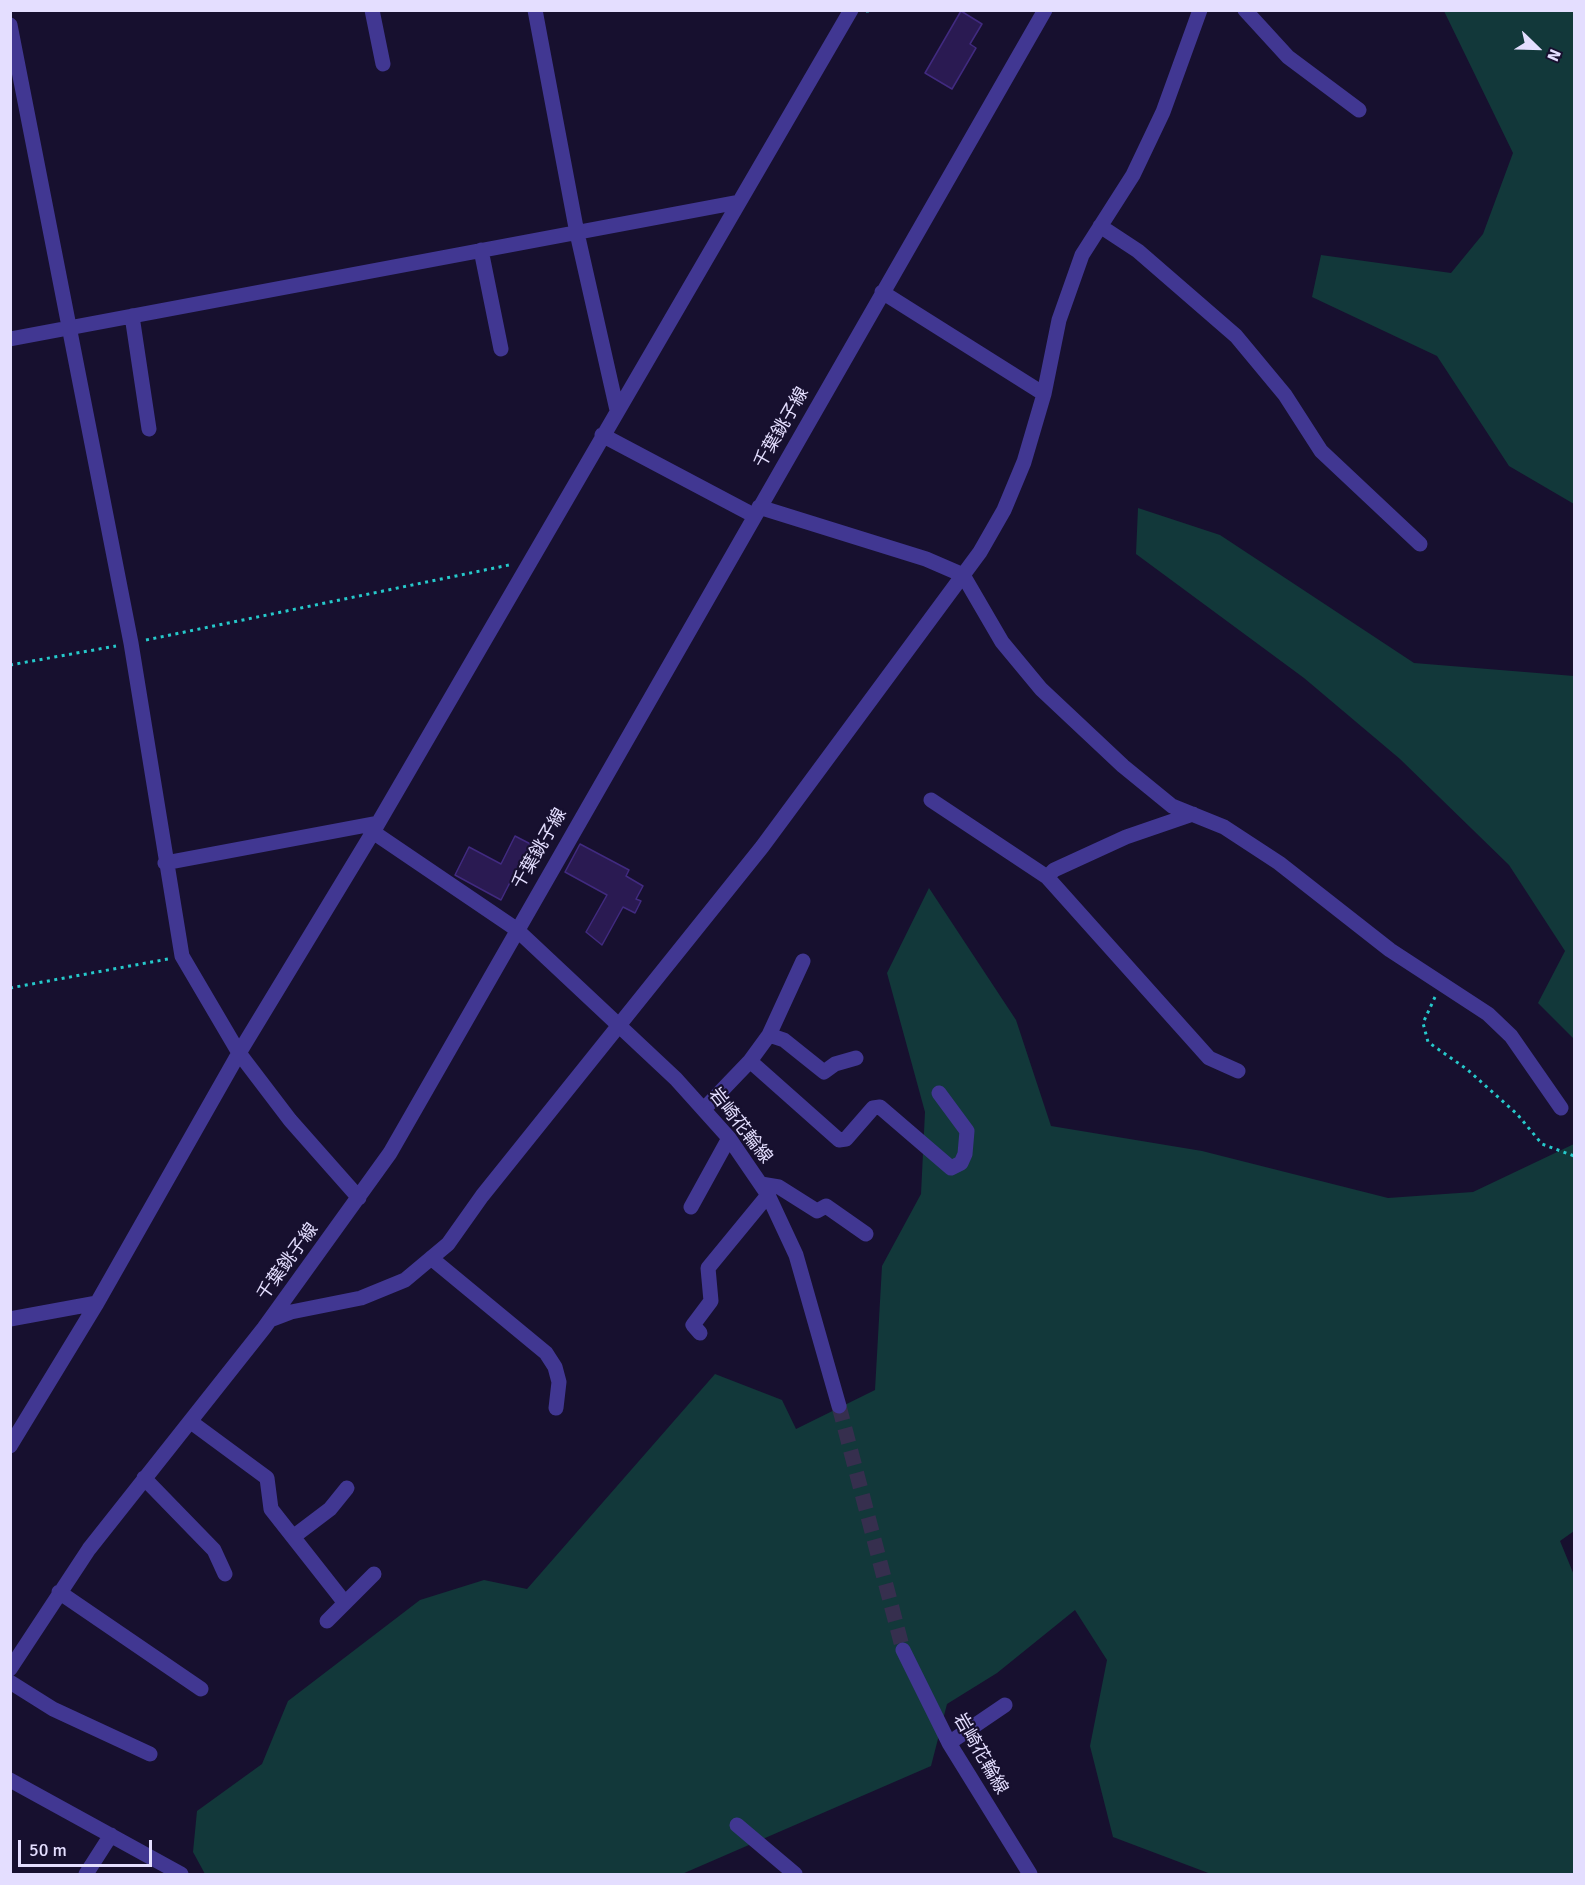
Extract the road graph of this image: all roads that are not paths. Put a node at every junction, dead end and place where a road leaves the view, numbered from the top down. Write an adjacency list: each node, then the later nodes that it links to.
1 (372, 10): 8 (street)
2 (535, 10): 13 (street)
3 (851, 10): 11 (street)
4 (1045, 10): 15 (street, 千葉銚子線)
5 (1200, 10): 12 (street)
6 (1245, 10): 10 (street)
7 (10, 25): 9 (street)
8 (383, 64)
9 (15, 73): 17 (street)
10 (1359, 110)
11 (739, 202): 13 (street); 21 (street)
12 (1100, 226): 20 (street); 25 (street)
13 (577, 233): 14 (street); 21 (street)
14 (481, 250): 16 (street); 19 (street)
15 (882, 292): 20 (street); 24 (street, 千葉銚子線)
16 (132, 316): 17 (street); 22 (street)
17 (67, 328): 18 (street); 30 (street)
18 (10, 339)
19 (501, 349)
20 (1044, 394): 26 (street)
21 (617, 410): 23 (street)
22 (149, 429)
23 (602, 435): 24 (street); 29 (street)
24 (757, 511): 26 (street); 32 (street, 千葉銚子線)
25 (1420, 544)
26 (963, 575): 28 (street); 34 (street)
27 (931, 801): 31 (street)
28 (1193, 814): 31 (street); 41 (street)
29 (375, 828): 30 (street); 32 (street, 岩崎花輪線); 36 (street)
30 (165, 863): 36 (street)
31 (1047, 877): 39 (street)
32 (516, 929): 34 (street, 岩崎花輪線); 45 (street, 千葉銚子線)
33 (803, 961): 35 (street)
34 (618, 1025): 42 (street, 岩崎花輪線); 48 (street)
35 (769, 1035): 37 (street); 38 (street)
36 (239, 1053): 45 (street); 49 (street)
37 (856, 1058)
38 (750, 1061): 40 (street); 42 (street)
39 (1238, 1071)
40 (939, 1093)
41 (1561, 1108)
42 (704, 1109): 43 (street, 岩崎花輪線)
43 (729, 1138): 44 (street, 岩崎花輪線); 46 (street)
44 (764, 1190): 47 (street); 52 (street); 53 (street, 岩崎花輪線)
45 (359, 1198): 51 (street, 千葉銚子線)
46 (691, 1207)
47 (866, 1234)
48 (431, 1258): 51 (street); 54 (street)
49 (97, 1303): 50 (street); 56 (street)
50 (10, 1319)
51 (270, 1320): 55 (street, 千葉銚子線)
52 (700, 1333)
53 (839, 1406)
54 (556, 1408)
55 (190, 1422): 57 (street, 千葉銚子線); 59 (street)
56 (10, 1446)
57 (144, 1478): 60 (street); 62 (street, 千葉銚子線)
58 (347, 1488): 59 (street)
59 (293, 1537): 63 (street)
60 (225, 1574)
61 (374, 1574): 63 (street)
62 (59, 1592): 66 (street, 千葉銚子線); 69 (street)
63 (345, 1603): 64 (street)
64 (327, 1621)
65 (903, 1650): 71 (street, 岩崎花輪線)
66 (15, 1652): 67 (street, 千葉銚子線)
67 (10, 1669)
68 (10, 1682): 72 (street)
69 (201, 1689)
70 (1005, 1705): 71 (street)
71 (949, 1743): 76 (street, 岩崎花輪線)
72 (150, 1754)
73 (10, 1780): 75 (street)
74 (737, 1825): 79 (street)
75 (111, 1834): 77 (street); 78 (street)
76 (1023, 1871)
77 (86, 1875)
78 (181, 1875)
79 (795, 1875)

